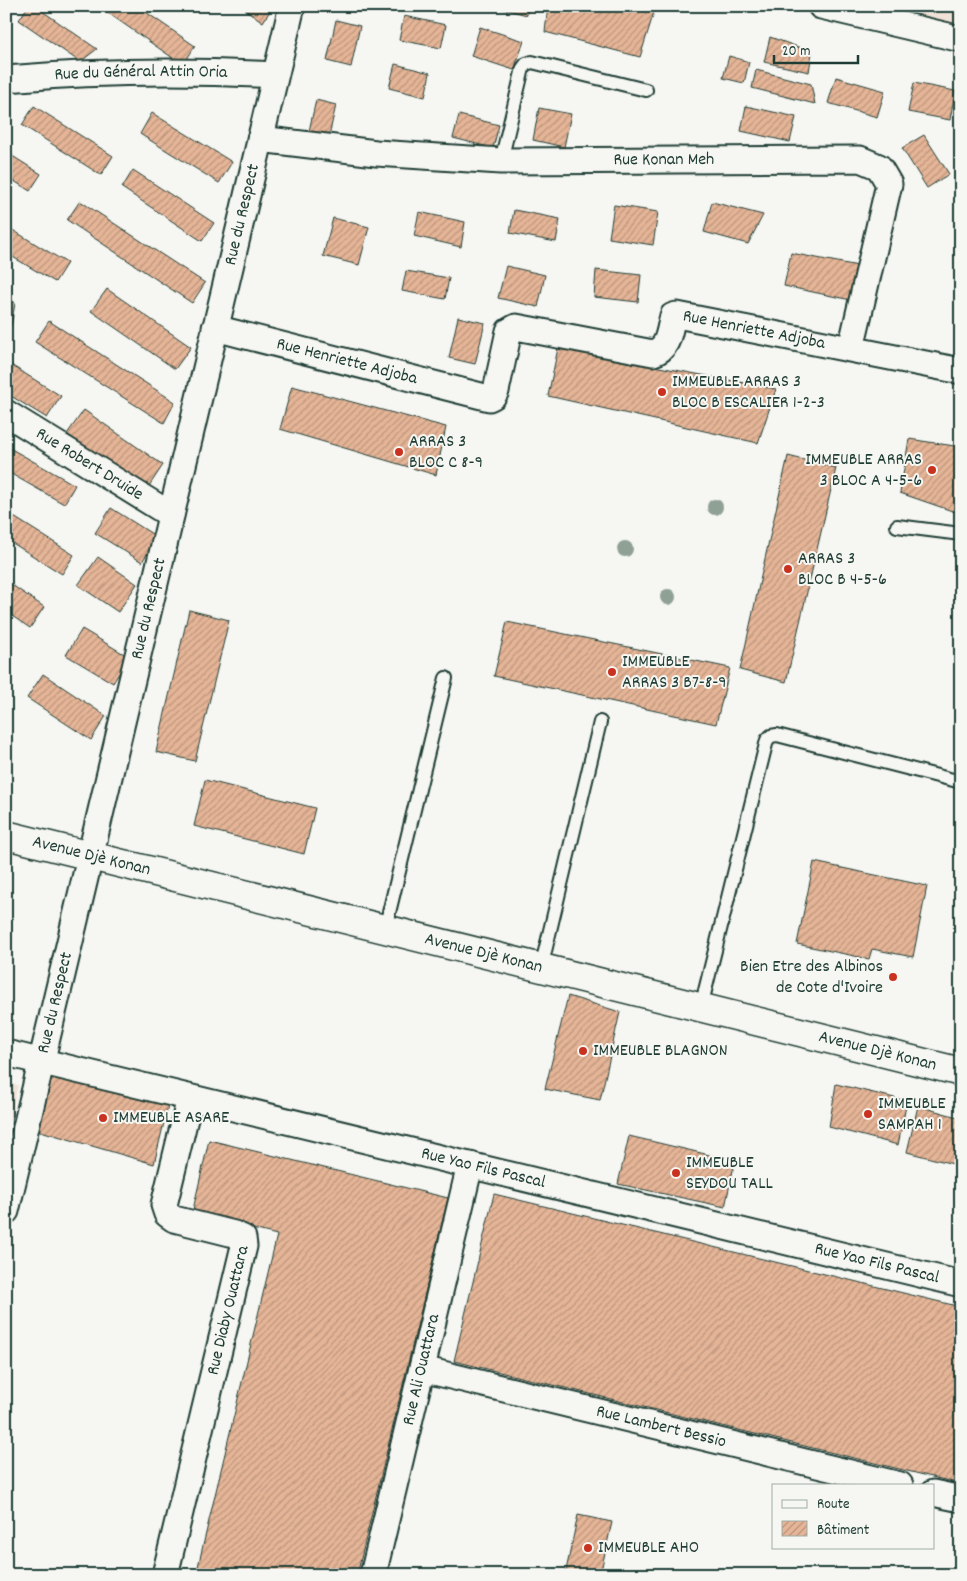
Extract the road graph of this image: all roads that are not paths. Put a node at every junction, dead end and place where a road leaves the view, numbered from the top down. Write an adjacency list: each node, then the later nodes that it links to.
1 (292, 6): 4 (street, Rue du Respect)
2 (821, 6): 3 (street)
3 (961, 39)
4 (275, 75): 5 (street, Rue du Général Attin Oria); 7 (street, Rue du Respect)
5 (6, 79)
6 (646, 90): 8 (lane)
7 (260, 139): 8 (street, Rue Konan Meh); 9 (street, Rue du Respect)
8 (501, 160): 10 (street, Rue Konan Meh)
9 (216, 328): 10 (street, Rue Henriette Adjoba); 13 (street, Rue du Respect)
10 (851, 348): 11 (street, Rue Henriette Adjoba)
11 (961, 371)
12 (6, 413): 13 (street, Rue Robert Druide)
13 (171, 515): 20 (street, Rue du Respect)
14 (897, 526): 15 (lane)
15 (961, 534)
16 (446, 678): 21 (lane)
17 (600, 722): 22 (lane)
18 (961, 782): 23 (lane)
19 (6, 835): 20 (street, Avenue Djè Konan)
20 (90, 856): 21 (street, Avenue Djè Konan); 25 (street, Rue du Respect)
21 (385, 929): 22 (street, Avenue Djè Konan)
22 (541, 968): 23 (street, Avenue Djè Konan)
23 (701, 1007): 26 (street, Avenue Djè Konan)
24 (6, 1053): 25 (street, Rue Yao Fils Pascal)
25 (42, 1062): 27 (street, Rue Yao Fils Pascal); 29 (street, Rue du Respect)
26 (961, 1072)
27 (190, 1098): 28 (street, Rue Yao Fils Pascal); 36 (street, Rue Diaby Ouattara)
28 (470, 1165): 30 (street, Rue Yao Fils Pascal); 31 (street, Rue Ali Ouattara)
29 (6, 1211)
30 (961, 1284)
31 (422, 1369): 32 (street, Rue Lambert Bessio); 35 (street, Rue Ali Ouattara)
32 (896, 1484)
33 (934, 1493): 34 (street)
34 (961, 1499)
35 (381, 1573)
36 (165, 1575)

